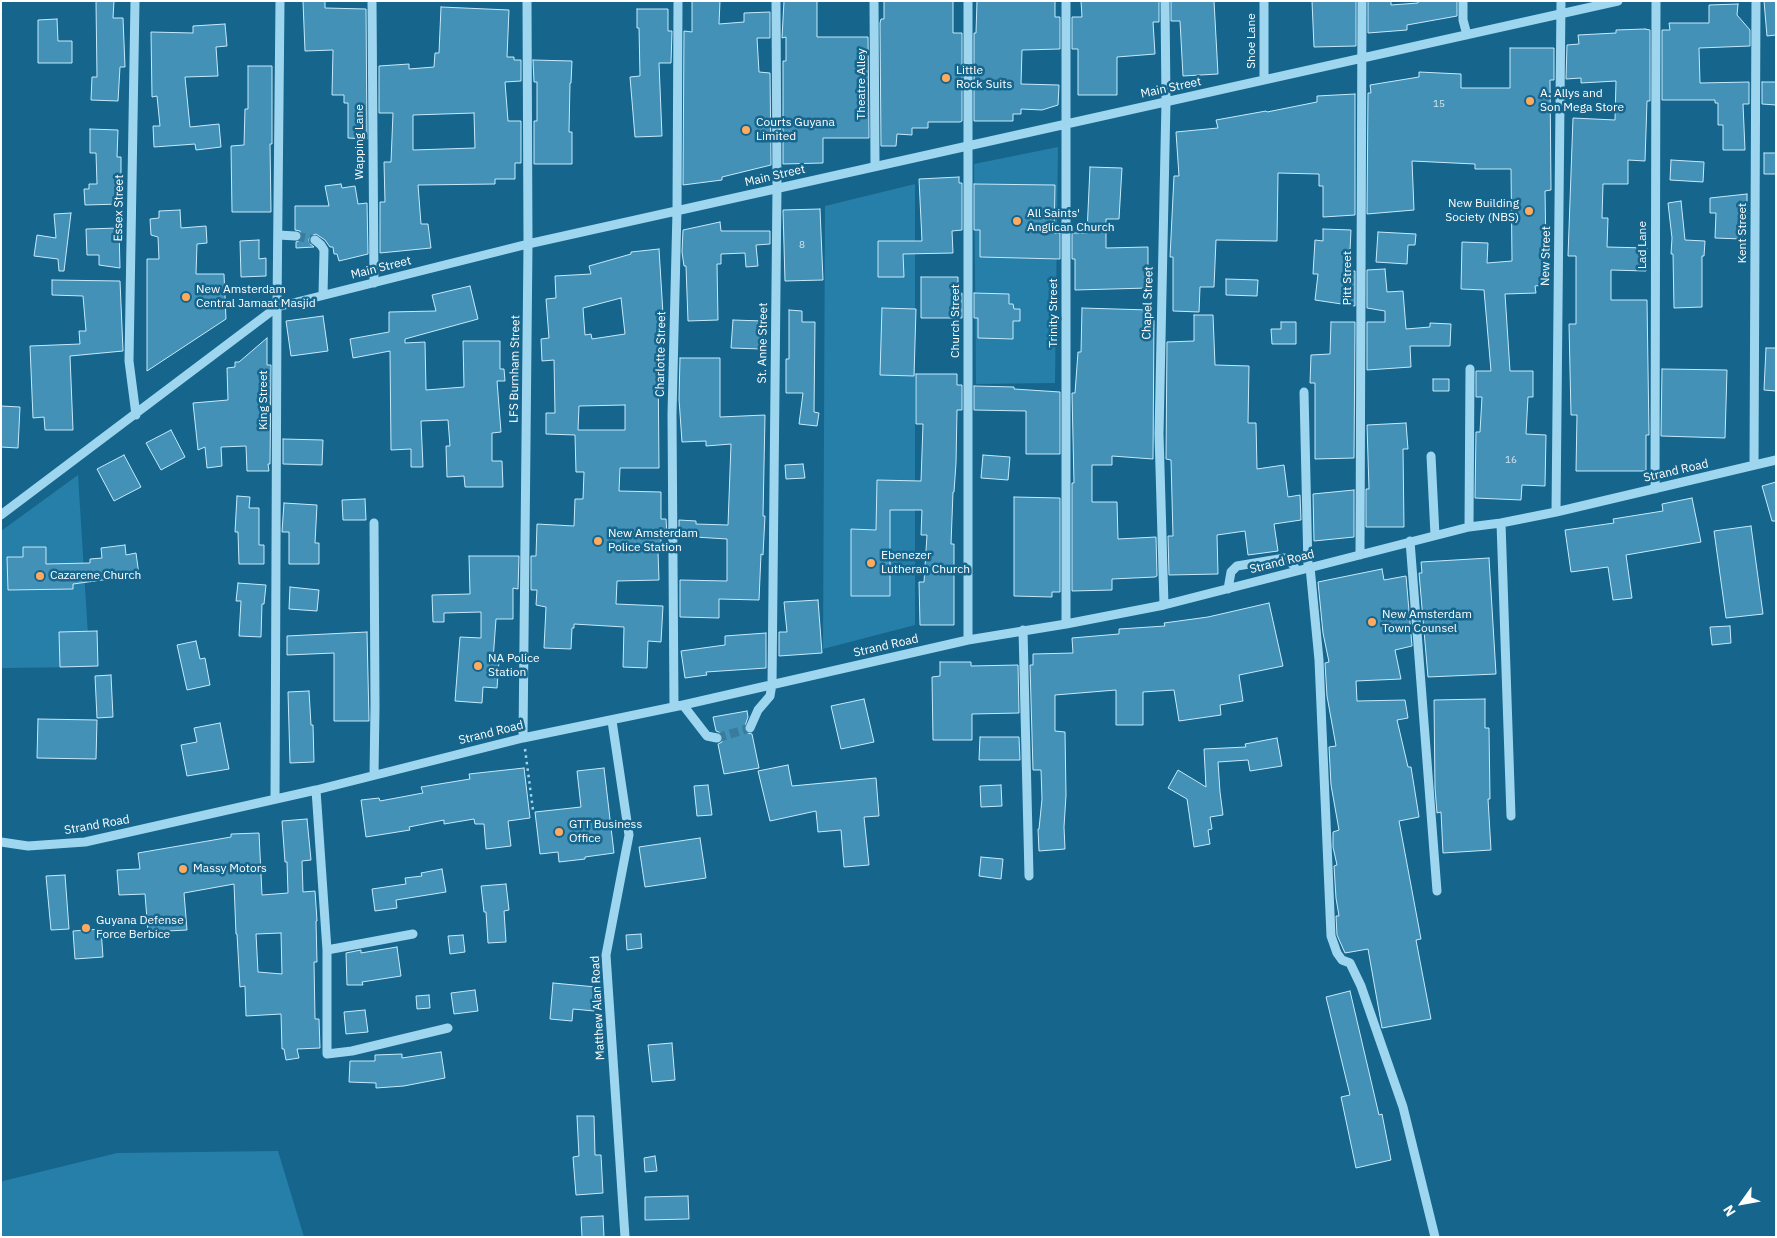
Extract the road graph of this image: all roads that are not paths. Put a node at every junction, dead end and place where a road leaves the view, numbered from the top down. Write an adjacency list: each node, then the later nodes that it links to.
1 (135, 1): 37 (street, Essex Street)
2 (280, 1): 28 (street, King Street)
3 (372, 1): 32 (street, Wapping Lane)
4 (527, 1): 31 (street, LFS Burnham Street)
5 (678, 1): 27 (street, Charlotte Street)
6 (776, 1): 26 (street, St. Anne Street)
7 (874, 1): 25 (street, Theatre Alley)
8 (968, 1): 24 (street, Church Street)
9 (1066, 1): 23 (street, Trinity Street)
10 (1164, 1): 22 (street, Chapel Street)
11 (1264, 1): 21 (street, Shoe Lane)
12 (1362, 1): 20 (street, Pitt Street)
13 (1463, 1): 19 (street)
14 (1561, 1): 18 (street, New Street)
15 (1618, 1): 18 (street, Main Street)
16 (1656, 1): 41 (street, Lad Lane)
17 (1756, 1): 40 (street, Kent Street)
18 (1561, 14): 19 (street, Main Street); 42 (street, New Street)
19 (1467, 35): 20 (street, Main Street)
20 (1362, 58): 21 (street, Main Street); 49 (street, Pitt Street)
21 (1264, 80): 22 (street, Main Street)
22 (1166, 102): 23 (street, Main Street); 53 (street, Chapel Street)
23 (1066, 124): 24 (street, Main Street); 54 (street, Trinity Street)
24 (968, 146): 25 (street, Main Street); 56 (street, Church Street)
25 (875, 166): 26 (street, Main Street)
26 (777, 188): 27 (street, Main Street); 57 (street, St. Anne Street)
27 (677, 212): 31 (street, Main Street); 58 (street, Charlotte Street)
28 (278, 235): 29 (street); 34 (street, King Street)
29 (296, 236)
30 (315, 240): 33 (street)
31 (528, 244): 32 (street, Main Street); 61 (street, LFS Burnham Street)
32 (374, 283): 33 (street, Main Street)
33 (323, 296): 34 (street, Main Street)
34 (277, 307): 37 (street, Main Street); 65 (street, King Street)
35 (1470, 369): 46 (street)
36 (1304, 392): 50 (street)
37 (136, 414): 43 (street, Main Street)
38 (1431, 456): 47 (street)
39 (1776, 460): 40 (street, Strand Road)
40 (1754, 465): 41 (street, Strand Road)
41 (1654, 489): 42 (street, Strand Road)
42 (1556, 512): 45 (street, Strand Road)
43 (1, 515)
44 (374, 523): 63 (street)
45 (1501, 523): 46 (street, Strand Road); 66 (street)
46 (1469, 526): 47 (street, Strand Road)
47 (1434, 535): 48 (street, Strand Road)
48 (1410, 541): 49 (street, Strand Road); 69 (street)
49 (1360, 555): 50 (street, Strand Road)
50 (1309, 568): 51 (street, Strand Road); 74 (street)
51 (1297, 571): 52 (street, Strand Road); 52 (street)
52 (1228, 588): 53 (street, Strand Road)
53 (1164, 605): 54 (street, Strand Road)
54 (1066, 624): 55 (street, Strand Road)
55 (1024, 630): 56 (street, Strand Road); 68 (street)
56 (968, 640): 57 (street, Strand Road)
57 (772, 684): 58 (street, Strand Road); 60 (street)
58 (678, 706): 59 (street, Strand Road); 62 (street)
59 (612, 721): 61 (street, Strand Road); 73 (street, Matthew Alan Road)
60 (750, 728)
61 (524, 738): 63 (street, Strand Road)
62 (717, 738)
63 (374, 775): 64 (street, Strand Road)
64 (316, 790): 65 (street, Strand Road); 71 (street)
65 (275, 799): 67 (street, Strand Road)
66 (1511, 816)
67 (1, 842)
68 (1029, 876)
69 (1437, 891)
70 (413, 934): 71 (street)
71 (327, 950): 72 (street)
72 (448, 1028)
73 (625, 1237)
74 (1435, 1237)

